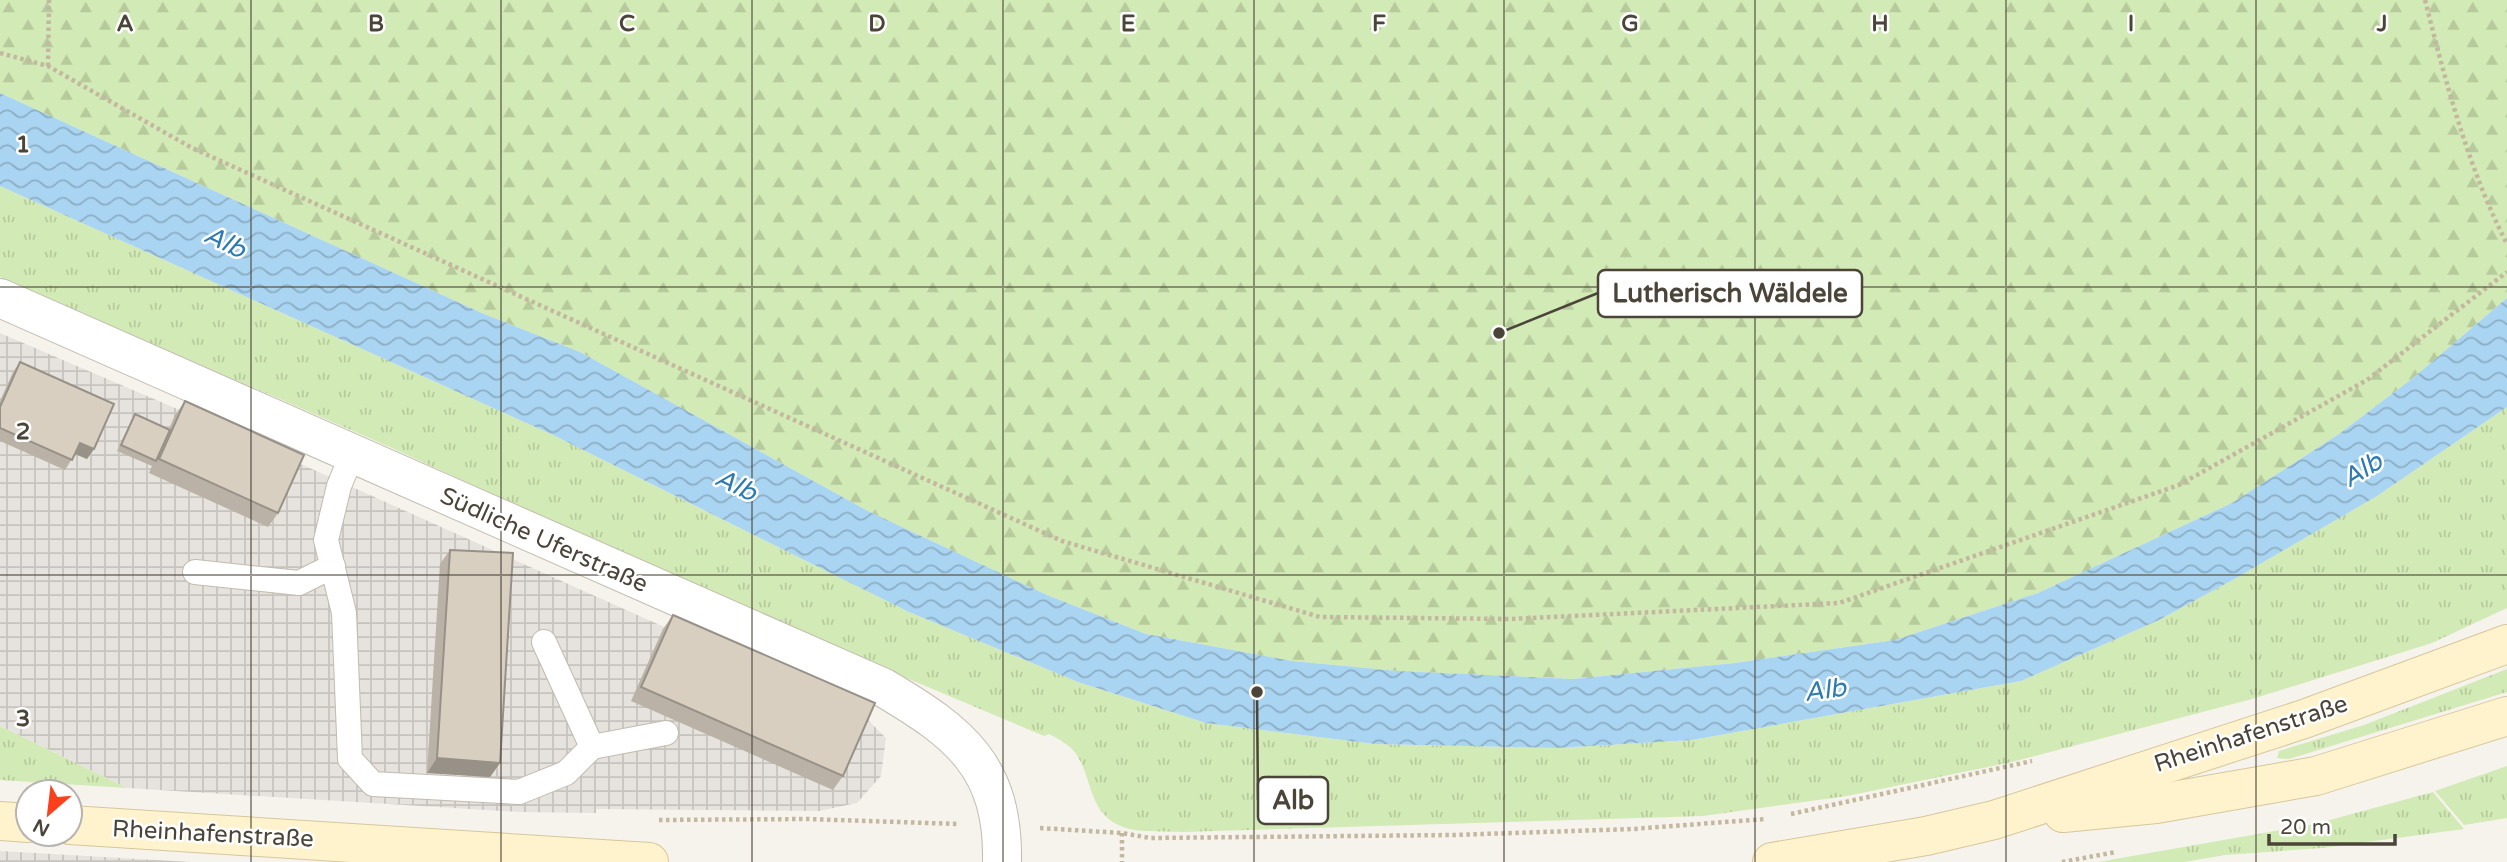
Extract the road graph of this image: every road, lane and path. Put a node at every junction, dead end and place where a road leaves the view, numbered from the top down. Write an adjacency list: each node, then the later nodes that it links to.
1 (49, 0): 4 (path)
2 (2426, 0): 5 (path)
3 (0, 53): 4 (path)
4 (48, 66): 6 (path)
5 (2507, 244)
6 (2507, 272)
7 (0, 298): 8 (street, Südliche Uferstraße)
8 (352, 455): 9 (lane); 22 (street, Südliche Uferstraße)
9 (333, 566): 10 (lane); 15 (lane)
10 (195, 572)
11 (544, 642): 15 (lane)
12 (2507, 644): 19 (main road, Rheinhafenstraße)
13 (2507, 716): 19 (main road, Rheinhafenstraße)
14 (666, 733): 15 (lane)
15 (592, 747)
16 (2045, 758): 17 (path)
17 (1790, 814)
18 (1776, 817): 23 (path)
19 (1994, 820): 24 (main road, Rheinhafenstraße)
20 (84, 826): 21 (main road, Rheinhafenstraße)
21 (649, 862)
22 (1002, 862)
23 (1122, 862)
24 (1772, 862)

